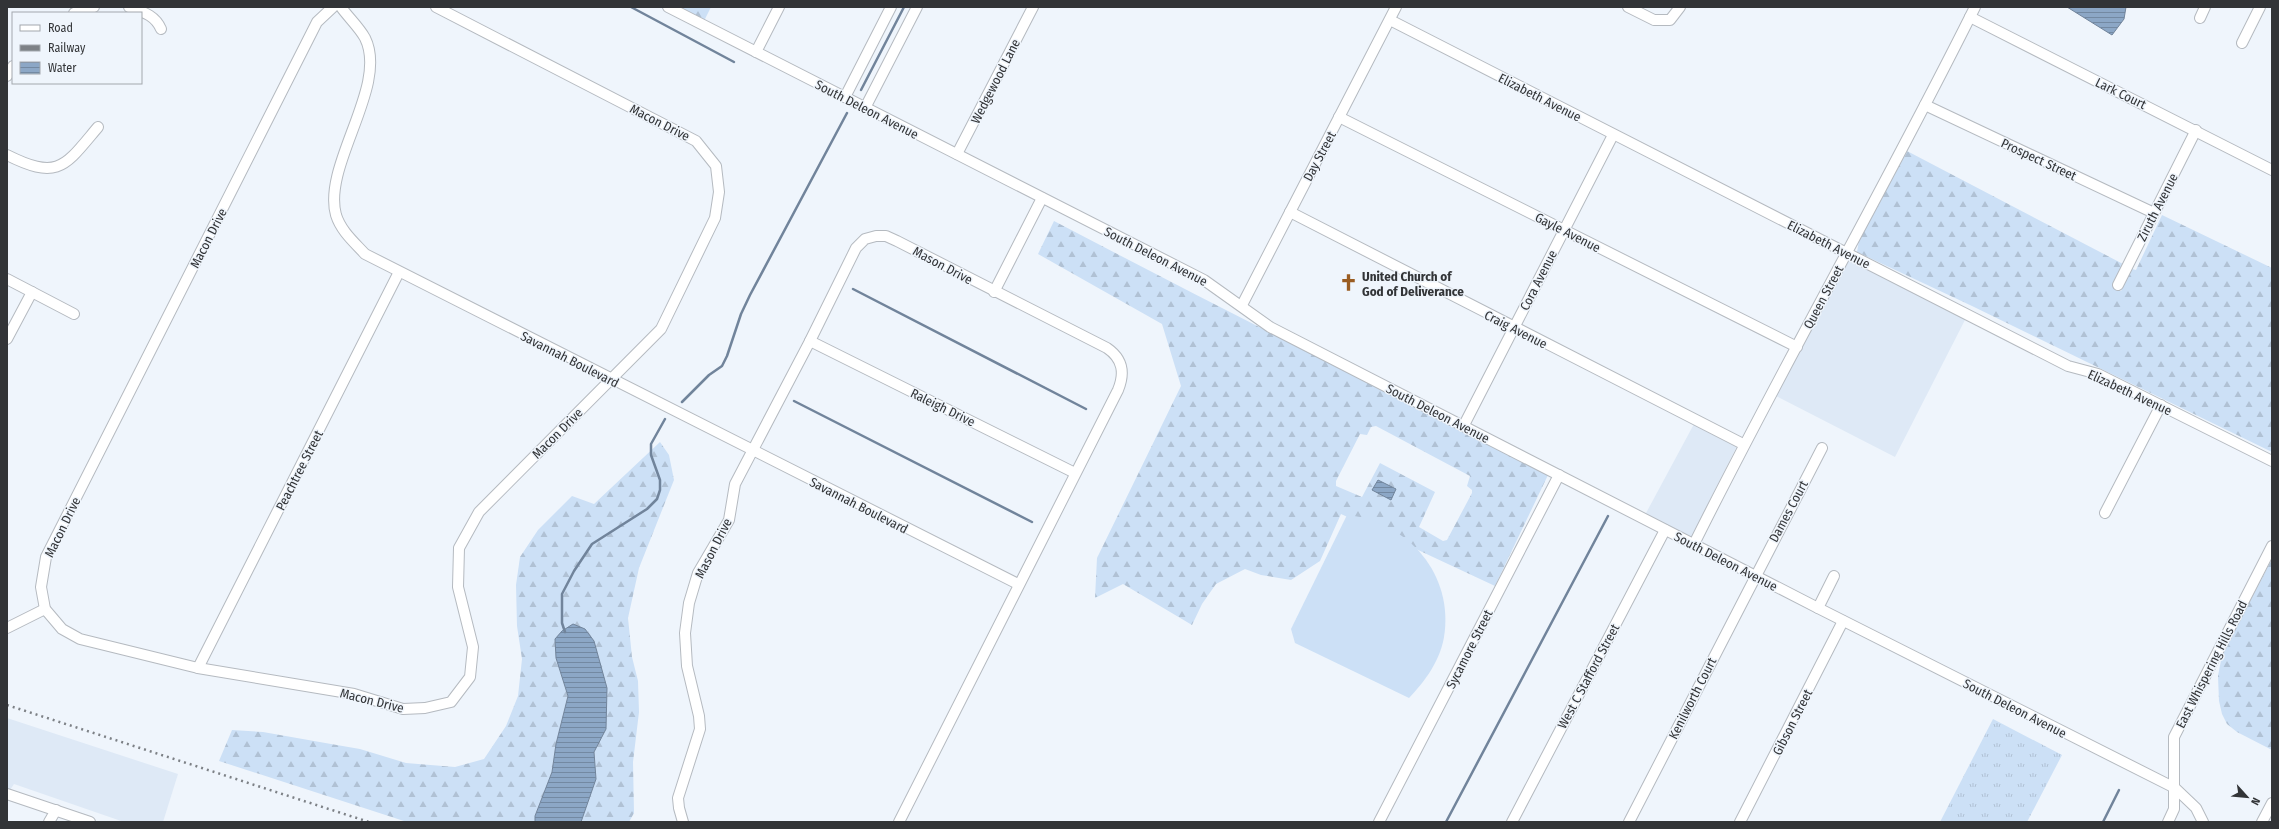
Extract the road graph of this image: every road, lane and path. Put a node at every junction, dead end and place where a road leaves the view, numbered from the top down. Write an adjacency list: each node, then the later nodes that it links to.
1 (94, 7): 17 (street)
2 (129, 7): 21 (street)
3 (333, 7): 67 (street, Macon Drive)
4 (341, 7): 39 (street, Savannah Boulevard)
5 (436, 7): 50 (street, Macon Drive)
6 (668, 7): 23 (street, South Deleon Avenue)
7 (779, 7): 23 (street)
8 (890, 7): 24 (street)
9 (916, 7): 26 (street)
10 (1033, 7): 31 (street, Wedgewood Lane)
11 (1396, 7): 20 (street, Day Street)
12 (1628, 7): 13 (street)
13 (1680, 7)
14 (1975, 7): 18 (street, Queen Street)
15 (2205, 7): 19 (street)
16 (2260, 7): 22 (street)
17 (77, 12)
18 (1970, 17): 25 (street, Queen Street); 29 (street, Lark Court)
19 (2200, 18)
20 (1390, 20): 27 (street, Day Street); 30 (street, Elizabeth Avenue)
21 (161, 29)
22 (2242, 43)
23 (756, 52): 24 (street, South Deleon Avenue)
24 (845, 97): 26 (street, South Deleon Avenue)
25 (1925, 105): 36 (street, Prospect Street); 38 (street, Queen Street)
26 (865, 108): 31 (street, South Deleon Avenue)
27 (1339, 117): 35 (street, Day Street); 37 (street, Gayle Avenue)
28 (98, 127): 32 (street)
29 (2196, 130): 33 (street, Lark Court); 36 (street, Ziruth Avenue)
30 (1613, 134): 37 (street, Cora Avenue); 38 (street, Elizabeth Avenue)
31 (957, 154): 34 (street, South Deleon Avenue)
32 (7, 156)
33 (2272, 170)
34 (1042, 198): 43 (street); 44 (street, South Deleon Avenue)
35 (1290, 212): 44 (street, Day Street); 46 (street, Craig Avenue)
36 (2154, 213): 41 (street, Ziruth Avenue)
37 (1564, 230): 46 (street, Cora Avenue); 49 (street, Gayle Avenue)
38 (1846, 252): 49 (street, Queen Street); 51 (street, Elizabeth Avenue)
39 (399, 272): 50 (street, Savannah Boulevard); 70 (street, Peachtree Street)
40 (7, 279): 42 (street)
41 (2118, 285)
42 (32, 292): 45 (street); 47 (street)
43 (994, 292): 48 (street, Mason Drive); 57 (street, Mason Drive)
44 (1242, 305): 52 (street, South Deleon Avenue)
45 (74, 314)
46 (1514, 328): 52 (street, Cora Avenue); 53 (street, Craig Avenue)
47 (7, 339)
48 (810, 341): 55 (street, Mason Drive); 57 (street, Raleigh Drive)
49 (1797, 347): 53 (street, Queen Street)
50 (612, 379): 55 (street, Savannah Boulevard); 70 (street, Macon Drive)
51 (2161, 405): 56 (street, Elizabeth Avenue); 59 (street)
52 (1464, 425): 58 (street, South Deleon Avenue)
53 (1743, 444): 61 (street, Queen Street)
54 (1822, 448): 63 (street, Dames Court)
55 (753, 452): 65 (street, Savannah Boulevard); 77 (street, Mason Drive)
56 (2272, 461)
57 (1075, 473): 65 (street, Mason Drive)
58 (1559, 475): 60 (street, South Deleon Avenue); 79 (street, Sycamore Street)
59 (2105, 513)
60 (1665, 530): 61 (street, South Deleon Avenue); 80 (street, West C Stafford Street)
61 (1694, 544): 63 (street, South Deleon Avenue)
62 (2272, 546): 71 (street, East Whispering Hills Road)
63 (1755, 575): 66 (street, South Deleon Avenue); 81 (street, Kenilworth Court)
64 (1834, 576): 66 (street)
65 (1018, 584): 78 (street, Mason Drive)
66 (1818, 608): 68 (street, South Deleon Avenue)
67 (45, 609): 69 (street); 70 (street, Macon Drive)
68 (1843, 621): 71 (street, South Deleon Avenue); 82 (street, Gibson Street)
69 (7, 628)
70 (198, 668)
71 (2175, 788): 83 (street, East Whispering Hills Road); 84 (street, South Deleon Avenue)
72 (7, 794): 74 (street)
73 (2272, 803): 85 (street)
74 (56, 810): 75 (street); 76 (street)
75 (49, 822)
76 (90, 822)
77 (684, 822)
78 (899, 822)
79 (1379, 822)
80 (1512, 822)
81 (1629, 822)
82 (1740, 822)
83 (2168, 822)
84 (2203, 822)
85 (2262, 822)

